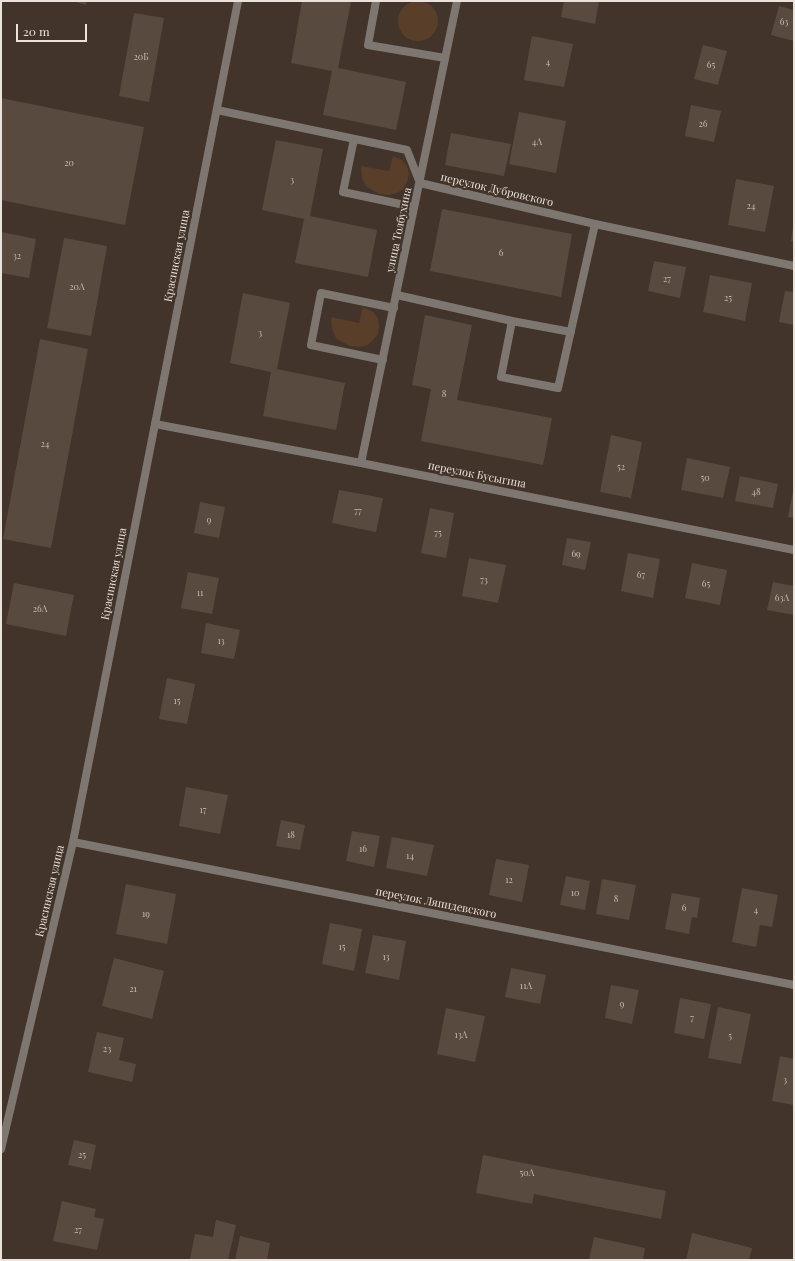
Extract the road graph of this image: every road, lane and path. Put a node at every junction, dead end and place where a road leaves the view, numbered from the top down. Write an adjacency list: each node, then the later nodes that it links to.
1 (238, 1): 5 (street, Красинская улица)
2 (376, 1): 4 (street)
3 (457, 1): 4 (street, улица Толбухина)
4 (445, 58): 7 (street, улица Толбухина)
5 (216, 110): 6 (street); 16 (street, Красинская улица)
6 (354, 139): 7 (street); 8 (street)
7 (420, 182): 8 (street, улица Толбухина); 9 (street, переулок Дубровского)
8 (414, 206): 11 (street, улица Толбухина)
9 (594, 224): 10 (street, переулок Дубровского); 14 (street)
10 (794, 266)
11 (397, 295): 12 (street, улица Толбухина); 13 (street)
12 (394, 308): 15 (street, улица Толбухина); 15 (street)
13 (512, 321): 14 (street); 14 (street)
14 (571, 332)
15 (383, 360): 17 (street, улица Толбухина)
16 (155, 424): 17 (street, переулок Бусыгина); 19 (street, Красинская улица)
17 (362, 464): 18 (street, переулок Бусыгина)
18 (794, 550)
19 (73, 842): 20 (street, переулок Ляпидевского); 21 (street, Красинская улица)
20 (794, 985)
21 (1, 1149)

